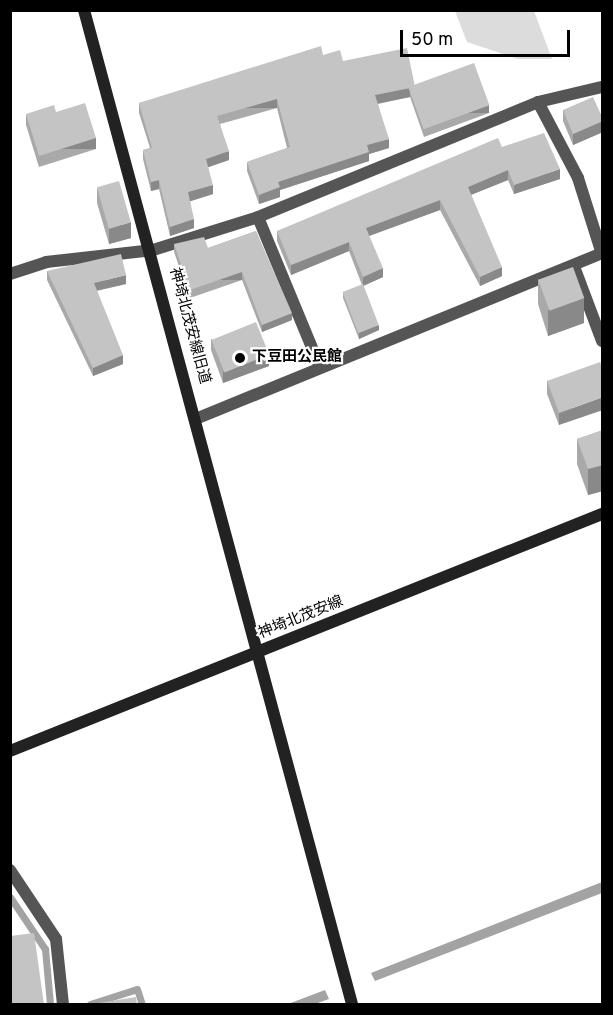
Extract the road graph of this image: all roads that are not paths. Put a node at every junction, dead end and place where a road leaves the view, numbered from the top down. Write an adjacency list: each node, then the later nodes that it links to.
1 (84, 10): 5 (street, 神埼北茂安線旧道)
2 (603, 87): 3 (street)
3 (538, 102): 4 (street); 6 (street)
4 (258, 217): 5 (street); 10 (street)
5 (153, 250): 8 (street); 11 (street, 神埼北茂安線旧道)
6 (602, 254): 7 (street)
7 (575, 269): 9 (street); 10 (street)
8 (10, 274)
9 (603, 341)
10 (320, 367): 11 (street)
11 (198, 418): 13 (street, 神埼北茂安線旧道)
12 (603, 514): 13 (street, 神埼北茂安線)
13 (259, 651): 14 (street, 神埼北茂安線); 17 (street, 神埼北茂安線旧道)
14 (10, 751)
15 (10, 870): 16 (street)
16 (63, 1005)
17 (352, 1005)

